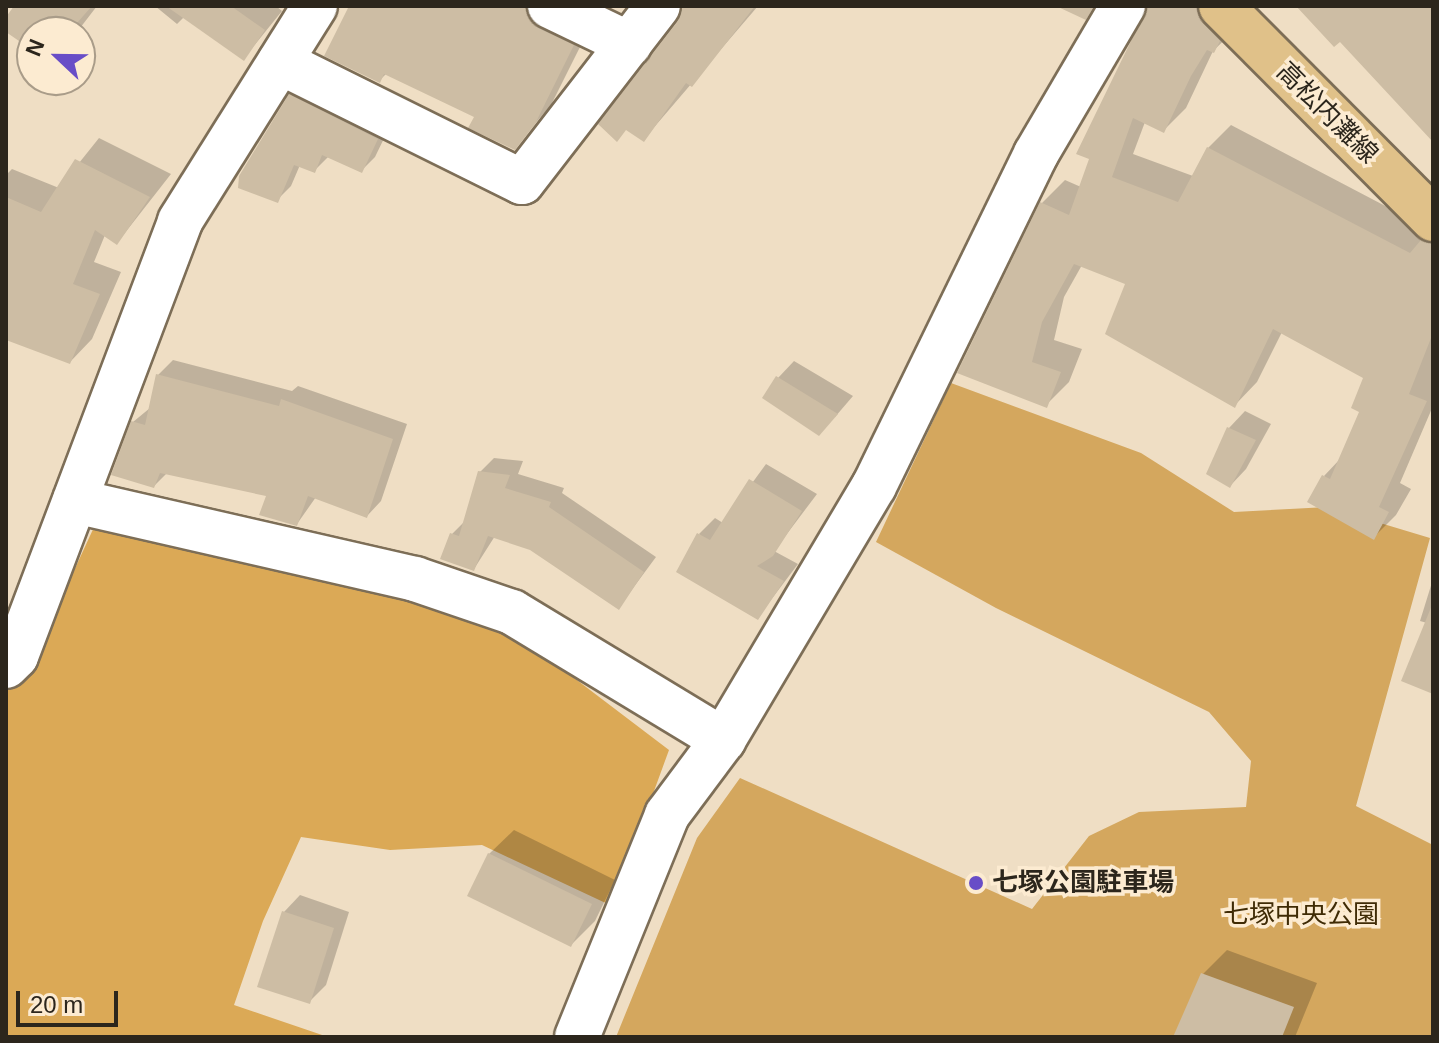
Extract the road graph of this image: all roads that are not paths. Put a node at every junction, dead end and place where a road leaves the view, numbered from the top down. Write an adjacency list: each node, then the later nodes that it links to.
1 (315, 6): 7 (street)
2 (550, 6): 6 (street)
3 (658, 6): 6 (street)
4 (1123, 6): 11 (street)
5 (1221, 6): 8 (main road, 高松内灘線)
6 (629, 44): 7 (street)
7 (280, 62): 9 (street)
8 (1433, 219)
9 (75, 501): 10 (street); 11 (street)
10 (6, 666)
11 (723, 740): 12 (street)
12 (577, 1037)

